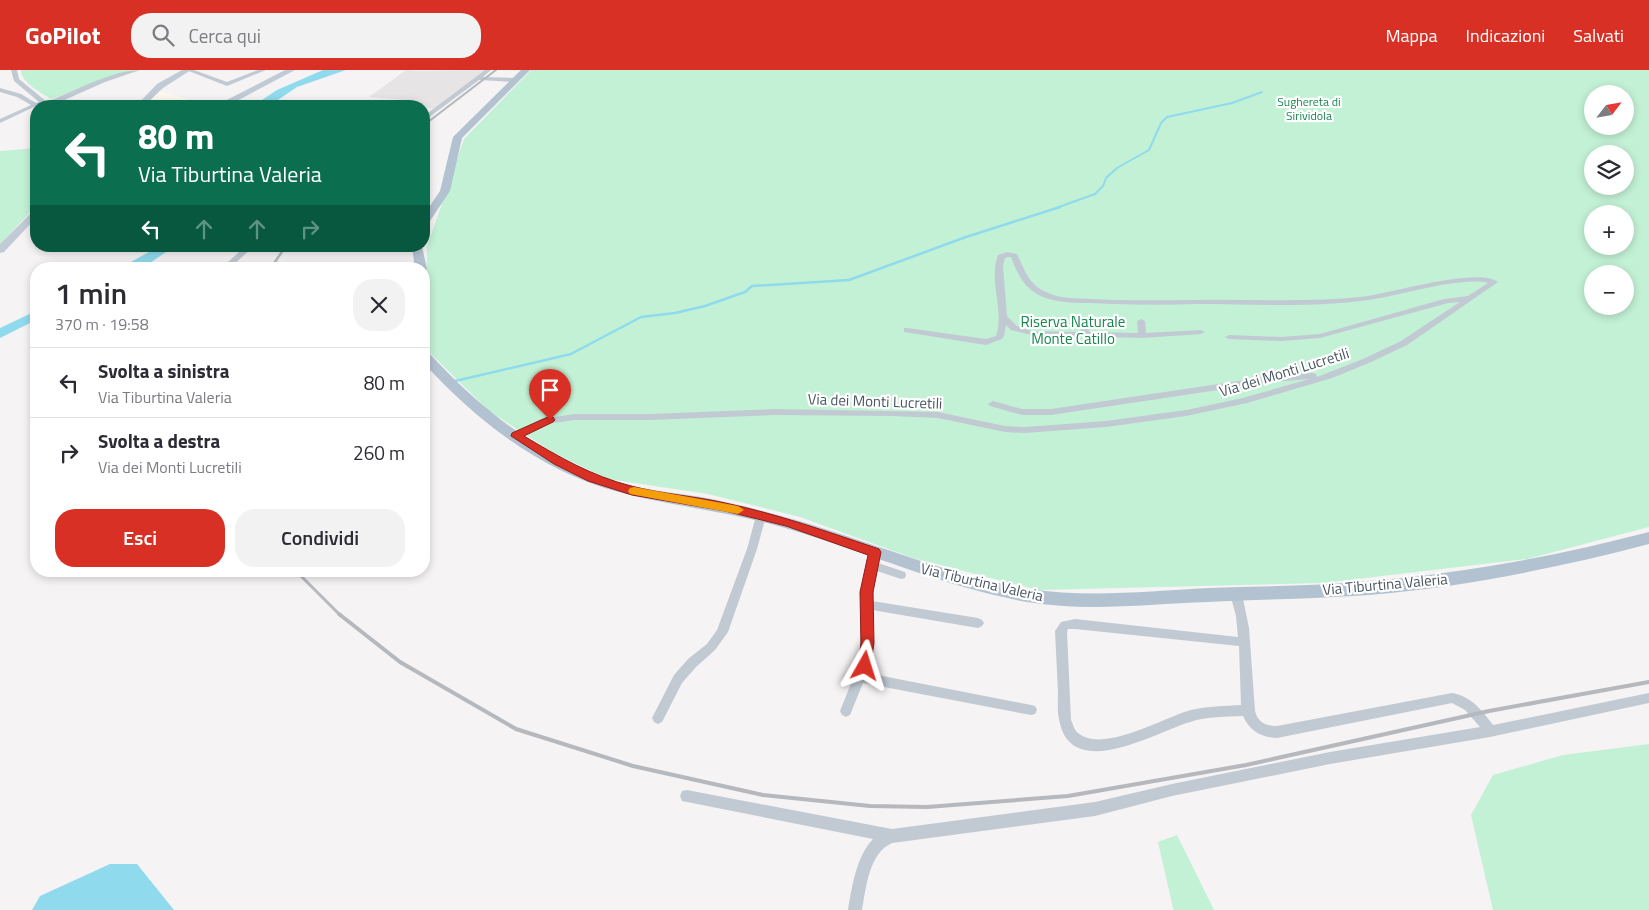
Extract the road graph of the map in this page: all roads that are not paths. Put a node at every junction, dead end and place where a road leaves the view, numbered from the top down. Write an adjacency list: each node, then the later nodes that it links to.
1 (14, 70): 11 (street)
2 (137, 70): 12 (street)
3 (188, 70): 4 (street); 13 (main road)
4 (263, 70)
5 (291, 70): 14 (main road)
6 (488, 70): 8 (street)
7 (526, 70): 9 (main road)
8 (478, 78): 9 (street); 17 (street)
9 (516, 80): 19 (main road)
10 (0, 90): 15 (street)
11 (41, 100)
12 (56, 100)
13 (146, 100)
14 (234, 100)
15 (30, 102)
16 (30, 107): 18 (street)
17 (430, 114)
18 (0, 121)
19 (430, 213)
20 (30, 219): 21 (main road)
21 (0, 250)
22 (244, 252): 23 (street)
23 (232, 262)
24 (1469, 298): 25 (street, Via dei Monti Lucretili); 32 (street); 34 (street, Via dei Monti Lucretili)
25 (1002, 316): 28 (street); 30 (street)
26 (1084, 322): 30 (street)
27 (1141, 322): 31 (street)
28 (907, 330)
29 (1201, 332): 31 (street)
30 (1085, 335): 31 (street)
31 (1142, 336)
32 (1229, 337)
33 (430, 368): 36 (main road, Via Tiburtina Valeria)
34 (1329, 376): 35 (street); 36 (street, Via dei Monti Lucretili)
35 (993, 404)
36 (516, 436): 37 (main road, Via Tiburtina Valeria)
37 (761, 516): 39 (main road, Via Tiburtina Valeria); 50 (street)
38 (1649, 538): 41 (main road, Via Tiburtina Valeria)
39 (873, 558): 40 (street); 41 (main road, Via Tiburtina Valeria); 42 (street)
40 (902, 575)
41 (1236, 594): 44 (street)
42 (866, 604): 43 (street); 45 (street)
43 (978, 623)
44 (1244, 642): 48 (street); 48 (street)
45 (861, 677): 47 (street); 49 (street)
46 (1649, 698): 51 (street)
47 (1031, 710)
48 (1248, 710): 51 (street)
49 (846, 711)
50 (658, 718)
51 (1490, 731): 53 (street)
52 (688, 796): 53 (street)
53 (892, 836): 54 (street)
54 (855, 910)

